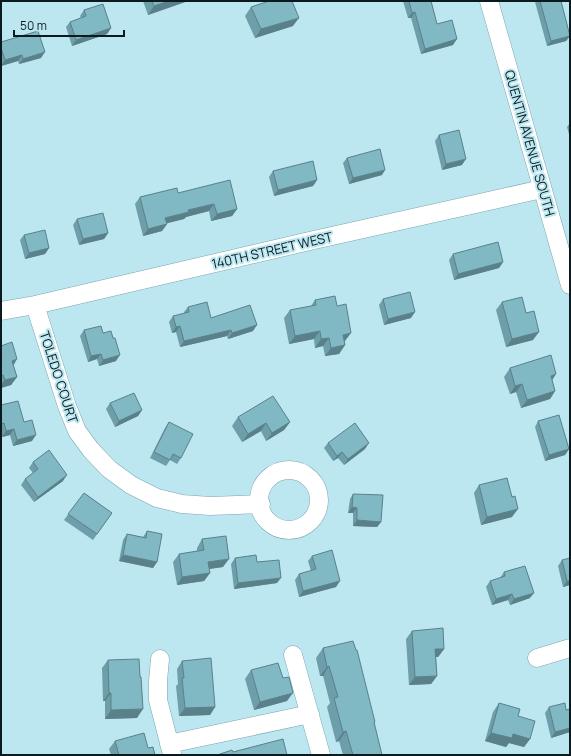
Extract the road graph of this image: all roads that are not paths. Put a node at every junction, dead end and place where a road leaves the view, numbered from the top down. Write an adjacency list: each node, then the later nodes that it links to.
1 (489, 1): 2 (street, QUENTIN AVENUE SOUTH)
2 (542, 189): 3 (street, QUENTIN AVENUE SOUTH); 4 (street, 140TH STREET WEST)
3 (570, 285)
4 (35, 305): 5 (street, 140TH STREET WEST); 6 (street, TOLEDO COURT)
5 (1, 311)
6 (261, 504)
7 (570, 648): 9 (street)
8 (293, 655): 11 (street)
9 (537, 658)
10 (160, 659): 12 (street)
11 (310, 714): 12 (street); 13 (street)
12 (171, 749)
13 (321, 755)

